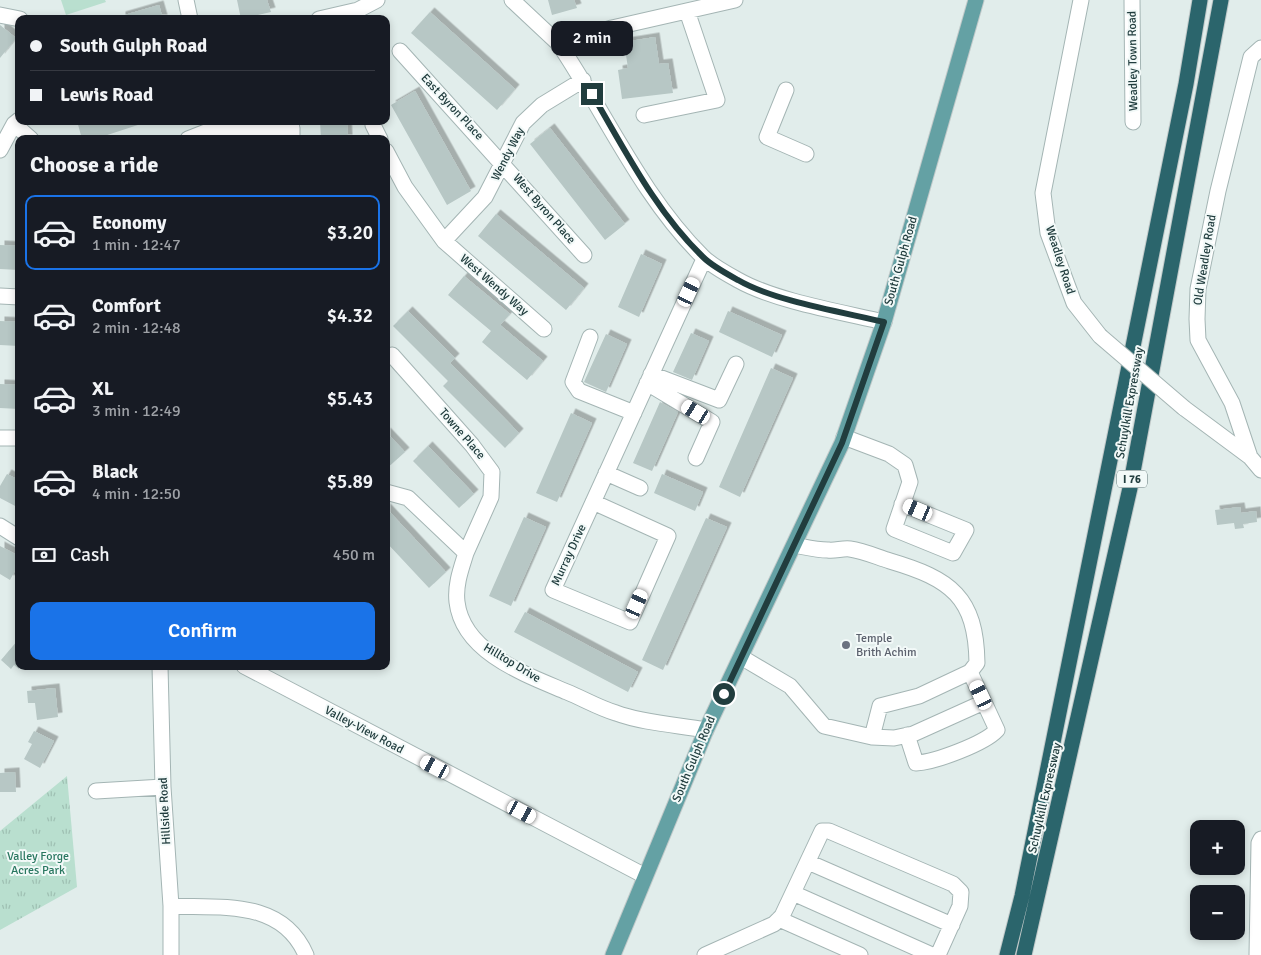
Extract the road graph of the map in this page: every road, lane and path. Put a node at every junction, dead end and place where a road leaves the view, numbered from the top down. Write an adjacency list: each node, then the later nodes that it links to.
1 (186, 0): 12 (street)
2 (377, 0): 13 (street)
3 (735, 0): 10 (street)
4 (976, 0): 36 (main road, South Gulph Road)
5 (1081, 0): 46 (street, Weadley Road, bridge)
6 (1132, 0): 21 (street, Weadley Town Road)
7 (1200, 0): 82 (highway, Schuylkill Expressway / I 76)
8 (1221, 0): 83 (highway, Schuylkill Expressway / I 76)
9 (514, 1): 15 (street)
10 (687, 11): 15 (street); 20 (street)
11 (0, 14): 14 (street)
12 (189, 15)
13 (336, 15)
14 (15, 18)
15 (559, 44): 18 (street)
16 (400, 51): 30 (street, East Byron Place)
17 (1256, 52): 46 (street, Old Weadley Road)
18 (583, 80): 30 (street, Wendy Way); 33 (street)
19 (786, 90): 28 (street)
20 (644, 115)
21 (1133, 122)
22 (15, 124): 27 (street)
23 (19, 125): 24 (street)
24 (27, 135)
25 (198, 135): 26 (street)
26 (292, 135)
27 (0, 150)
28 (806, 154)
29 (390, 159): 31 (street, West Wendy Way)
30 (504, 164): 31 (street, Wendy Way); 32 (street, West Byron Place)
31 (444, 241): 37 (street, West Wendy Way)
32 (584, 255)
33 (704, 259): 36 (street); 41 (street, Murray Drive)
34 (0, 296): 35 (street)
35 (15, 297)
36 (884, 322): 43 (main road, South Gulph Road)
37 (544, 329)
38 (590, 336): 42 (street)
39 (392, 355): 57 (street, Towne Place)
40 (736, 364): 41 (street)
41 (649, 379): 42 (street, Murray Drive); 47 (street)
42 (634, 414): 49 (street, Murray Drive)
43 (844, 437): 53 (street); 56 (main road, South Gulph Road)
44 (0, 438): 45 (street)
45 (15, 438)
46 (1250, 457): 48 (street, Weadley Road)
47 (696, 458)
48 (1261, 470)
49 (606, 473): 50 (street); 52 (street, Murray Drive)
50 (640, 488)
51 (390, 493): 57 (street)
52 (593, 502): 52 (street, Murray Drive)
53 (902, 504)
54 (0, 526): 55 (street)
55 (15, 535)
56 (794, 545): 58 (main road, South Gulph Road); 61 (street)
57 (466, 553): 63 (street, Hilltop Drive)
58 (740, 658): 63 (main road, South Gulph Road); 65 (street)
59 (160, 670): 66 (street, Hillside Road)
60 (252, 670): 70 (street, Valley-View Road)
61 (970, 672): 62 (street); 65 (street)
62 (984, 702): 64 (street); 64 (street)
63 (706, 730): 70 (main road, South Gulph Road)
64 (907, 735): 65 (street)
65 (872, 737)
66 (162, 786): 67 (street); 72 (street, Hillside Road)
67 (96, 791)
68 (1261, 839): 84 (street)
69 (808, 862): 71 (street); 74 (street); 74 (street)
70 (645, 876): 78 (main road, South Gulph Road)
71 (793, 893): 73 (street); 80 (street)
72 (171, 906): 76 (street, Hillside Road); 77 (street)
73 (779, 919): 75 (street); 79 (street)
74 (952, 926): 81 (street)
75 (856, 954)
76 (171, 955)
77 (306, 955)
78 (613, 955)
79 (705, 955)
80 (932, 955)
81 (938, 955)
82 (1007, 955)
83 (1024, 955)
84 (1257, 955)

